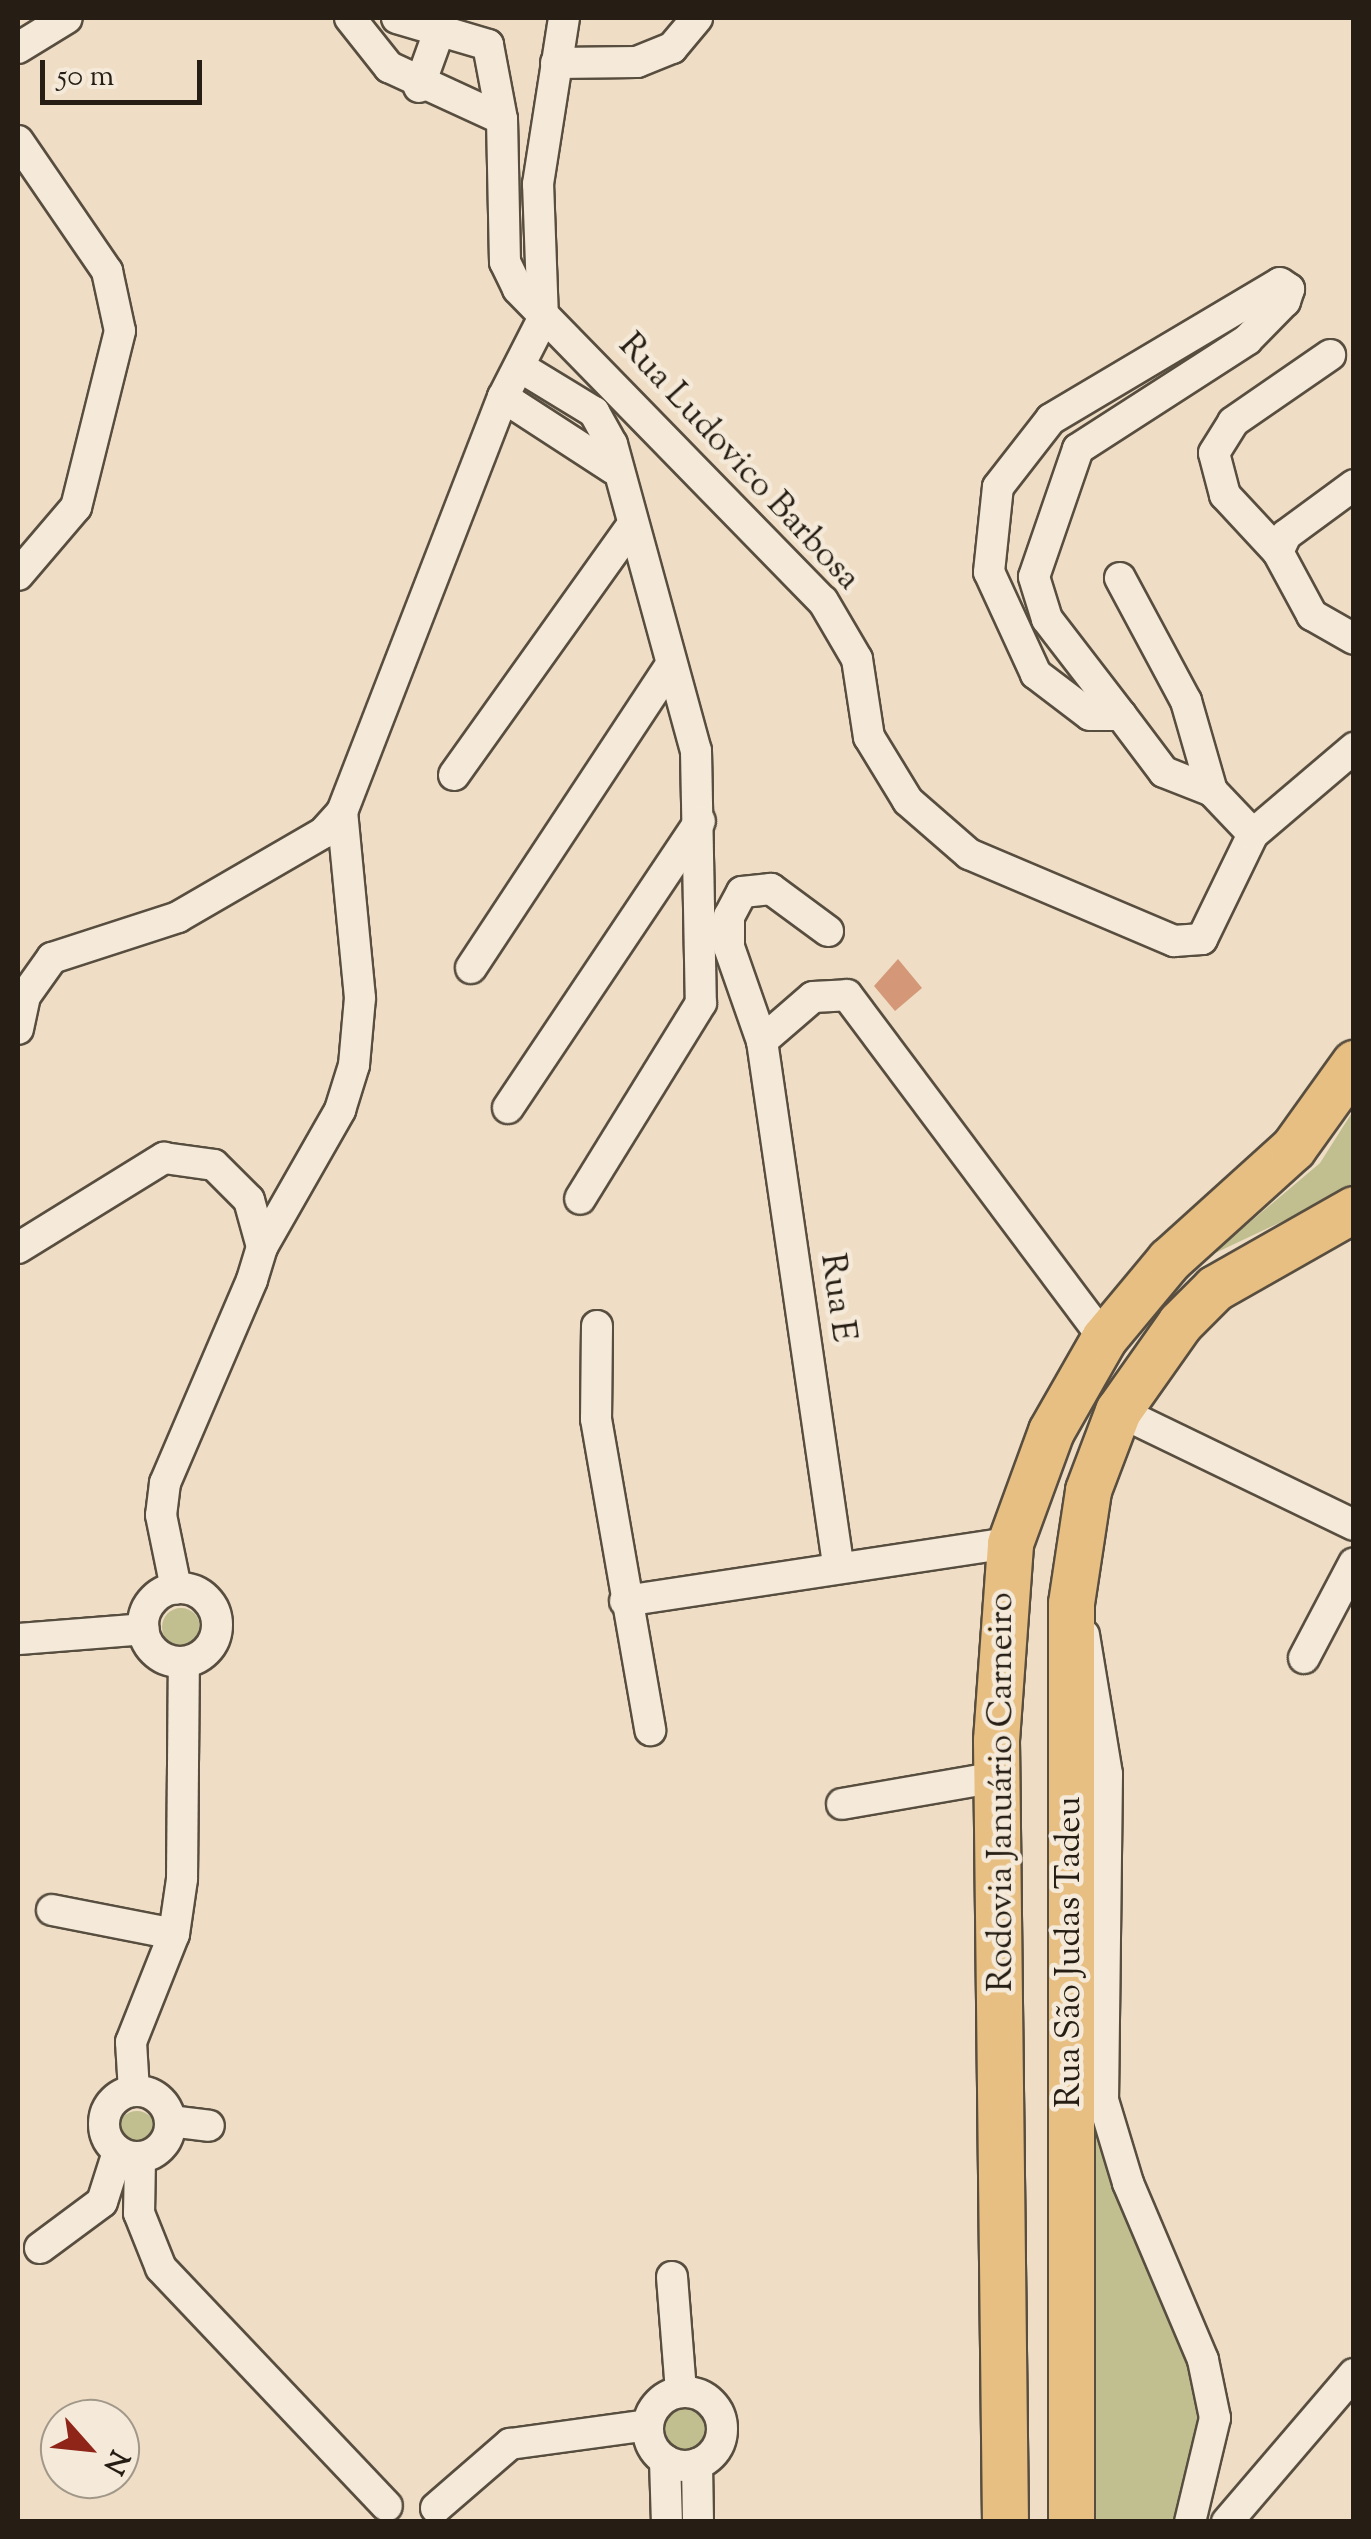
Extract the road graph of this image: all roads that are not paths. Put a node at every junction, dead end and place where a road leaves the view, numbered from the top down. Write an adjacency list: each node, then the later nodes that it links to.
1 (67, 18): 8 (street)
2 (350, 18): 10 (street)
3 (397, 18): 6 (street)
4 (564, 18): 9 (street)
5 (696, 18): 9 (street)
6 (440, 28): 7 (street); 10 (street)
7 (488, 45): 11 (street); 12 (street, Rua Ludovico Barbosa)
8 (18, 48)
9 (556, 63): 14 (street)
10 (419, 87): 11 (street)
11 (454, 100): 12 (street)
12 (502, 119): 14 (street, Rua Ludovico Barbosa)
13 (18, 141): 22 (street)
14 (542, 320): 16 (street); 34 (street, Rua Ludovico Barbosa)
15 (1330, 355): 21 (street)
16 (520, 367): 17 (street); 18 (street)
17 (503, 397): 18 (street); 32 (street)
18 (614, 469): 20 (street)
19 (1354, 485): 21 (street)
20 (629, 530): 27 (street); 30 (street)
21 (1278, 552): 25 (street)
22 (18, 575)
23 (1120, 578): 31 (street)
24 (1354, 613): 25 (street)
25 (1312, 614): 26 (street)
26 (1354, 640)
27 (670, 666): 33 (street); 36 (street)
28 (1120, 716): 28 (street); 31 (street)
29 (1354, 748): 34 (street, Rua Ludovico Barbosa)
30 (454, 775)
31 (1212, 790): 34 (street)
32 (342, 812): 37 (street); 43 (street)
33 (700, 821): 40 (street); 41 (street)
34 (1253, 834)
35 (828, 931): 38 (street, Rua E)
36 (471, 968)
37 (18, 1029)
38 (762, 1042): 46 (street); 51 (street, Rua E)
39 (1354, 1064): 46 (highway, Rodovia Januário Carneiro)
40 (508, 1108)
41 (580, 1200)
42 (1354, 1209): 47 (highway, Rodovia Januário Carneiro)
43 (262, 1247): 44 (street); 52 (street)
44 (18, 1248)
45 (598, 1326): 53 (street)
46 (1104, 1338): 49 (highway, Rodovia Januário Carneiro)
47 (1118, 1411): 48 (street); 54 (highway, Rodovia Januário Carneiro)
48 (1354, 1525)
49 (1010, 1544): 51 (street); 60 (highway, Rodovia Januário Carneiro)
50 (1354, 1563): 57 (street)
51 (838, 1564): 53 (street)
52 (176, 1588): 55 (street); 58 (street)
53 (626, 1600): 59 (street)
54 (1071, 1603): 80 (highway, Rodovia Januário Carneiro); 81 (street, Rua São Judas Tadeu)
55 (144, 1629): 56 (street); 58 (street)
56 (18, 1638)
57 (1304, 1658)
58 (184, 1662): 63 (street)
59 (650, 1730)
60 (997, 1777): 61 (street); 79 (highway, Rodovia Januário Carneiro)
61 (842, 1804)
62 (52, 1910): 63 (street)
63 (174, 1934): 64 (street)
64 (134, 2091): 65 (street); 67 (street)
65 (170, 2121): 66 (street); 67 (street)
66 (209, 2126)
67 (129, 2155): 68 (street); 75 (street)
68 (40, 2248)
69 (672, 2276): 71 (street)
70 (1354, 2374): 82 (street)
71 (681, 2392): 72 (street); 74 (street)
72 (648, 2425): 73 (street); 76 (street)
73 (665, 2460): 74 (street); 77 (street)
74 (697, 2464): 78 (street)
75 (383, 2514): 76 (street)
76 (439, 2515)
77 (667, 2522)
78 (698, 2522)
79 (1005, 2522)
80 (1070, 2522)
81 (1190, 2522)
82 (1227, 2522)

